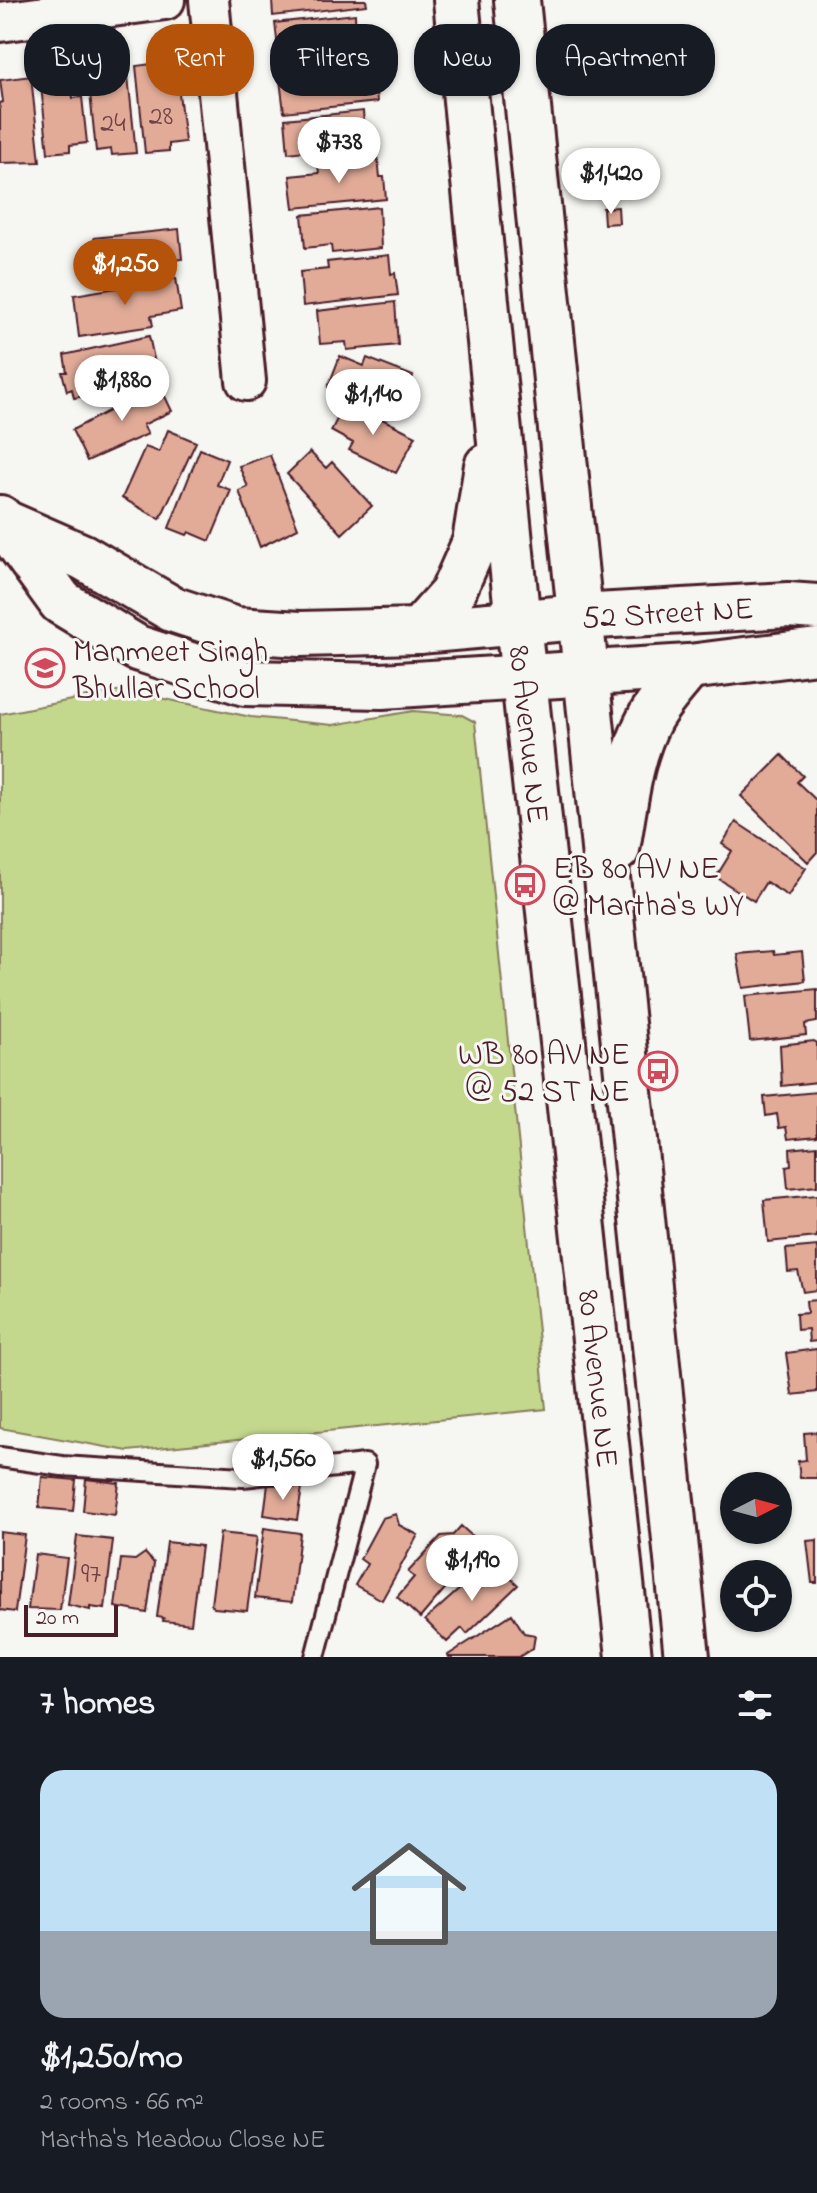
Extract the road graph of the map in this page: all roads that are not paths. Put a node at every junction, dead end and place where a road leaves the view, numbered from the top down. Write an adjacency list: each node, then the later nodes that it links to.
1 (165, 0): 5 (street)
2 (209, 0): 6 (street)
3 (456, 0): 7 (main road, 80 Avenue NE)
4 (517, 0): 10 (main road, 80 Avenue NE)
5 (0, 22)
6 (246, 381)
7 (496, 392): 11 (main road, 80 Avenue NE); 12 (main road)
8 (1, 520): 12 (main road, 52 Street NE); 16 (main road, 52 Street NE)
9 (817, 607): 10 (main road, 52 Street NE)
10 (579, 617): 11 (main road, 52 Street NE); 15 (main road, 80 Avenue NE)
11 (518, 623): 12 (main road, 52 Street NE); 16 (main road, 80 Avenue NE)
12 (419, 631)
13 (817, 651): 14 (main road, 52 Street NE)
14 (689, 667): 15 (main road, 52 Street NE); 17 (main road)
15 (584, 673): 16 (main road, 52 Street NE); 17 (main road, 80 Avenue NE)
16 (524, 678): 20 (main road, 80 Avenue NE)
17 (607, 899): 21 (main road, 80 Avenue NE)
18 (0, 1457): 19 (lane)
19 (315, 1657)
20 (629, 1657)
21 (687, 1657)

